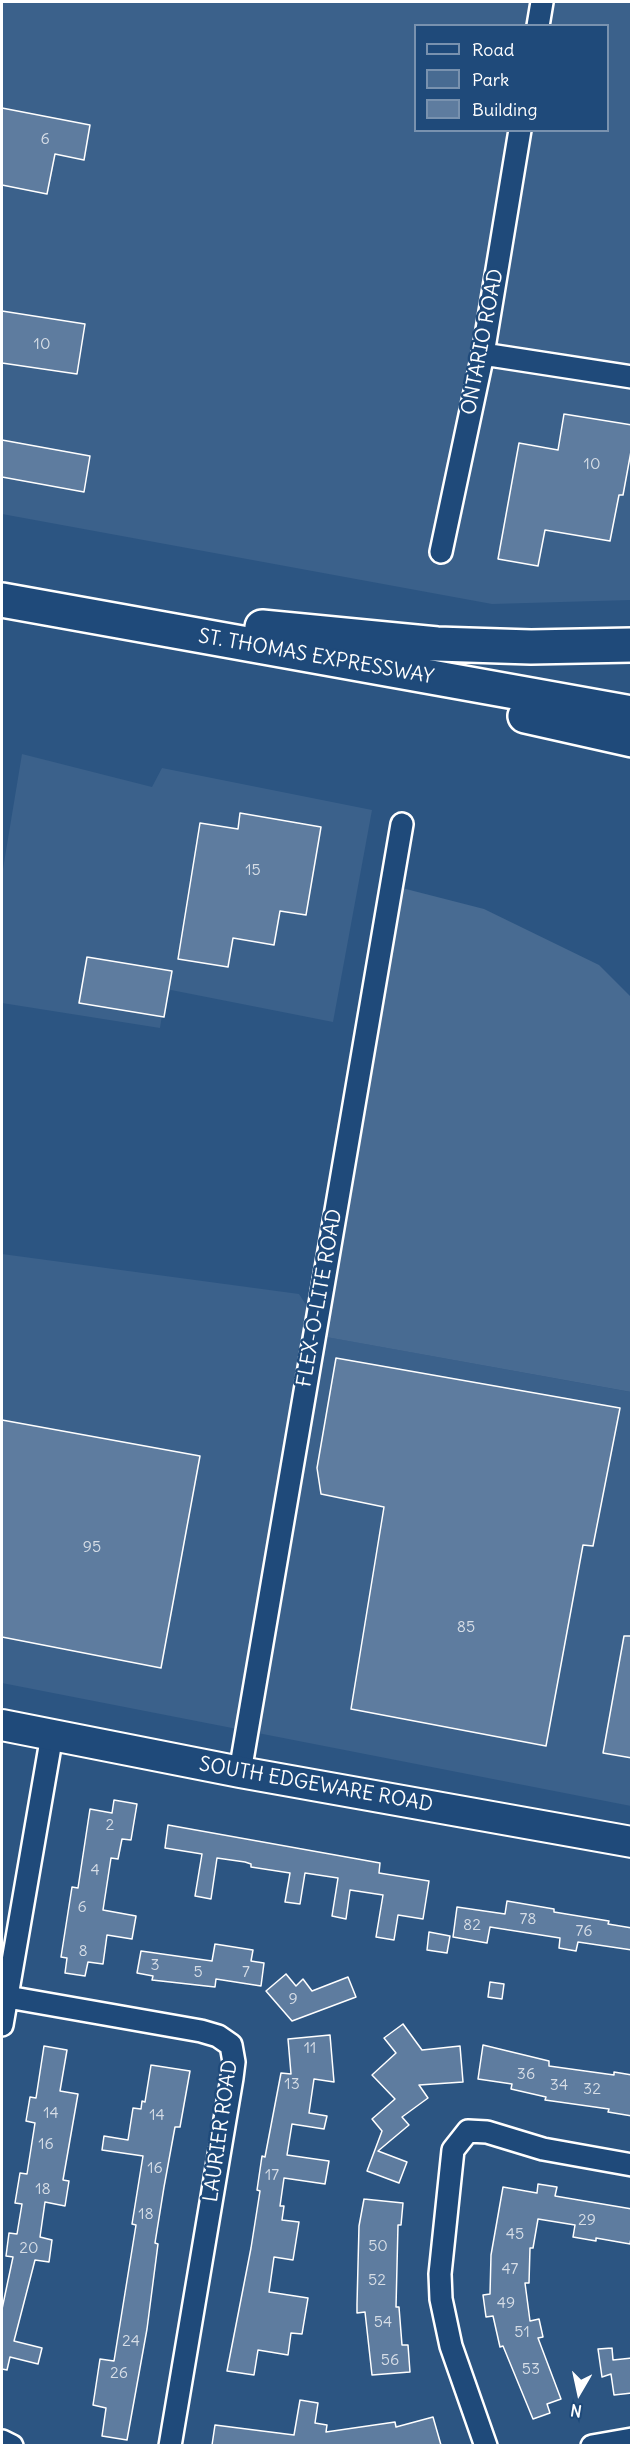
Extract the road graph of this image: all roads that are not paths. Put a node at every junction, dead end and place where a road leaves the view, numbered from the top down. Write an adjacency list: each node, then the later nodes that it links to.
1 (542, 2): 2 (street)
2 (538, 24)
3 (520, 132): 4 (street, ONTARIO ROAD)
4 (483, 354): 5 (street); 6 (street, ONTARIO ROAD)
5 (632, 377)
6 (441, 552)
7 (2, 591): 9 (highway)
8 (2, 600): 10 (highway, ST. THOMAS EXPRESSWAY)
9 (632, 645)
10 (278, 650): 11 (highway, ST. THOMAS EXPRESSWAY); 12 (highway)
11 (632, 713)
12 (632, 740)
13 (402, 824): 16 (street, FLEX-O-LITE ROAD)
14 (2, 1725): 15 (main road, SOUTH EDGEWARE ROAD)
15 (52, 1735): 16 (main road, SOUTH EDGEWARE ROAD); 18 (street)
16 (240, 1772): 17 (main road, SOUTH EDGEWARE ROAD)
17 (632, 1842)
18 (4, 1996): 19 (street); 24 (street, LAURIER ROAD)
19 (2, 2025)
20 (632, 2165): 25 (street)
21 (632, 2439): 26 (street)
22 (2, 2441): 23 (street)
23 (12, 2445)
24 (170, 2445)
25 (486, 2445)
26 (592, 2445)

